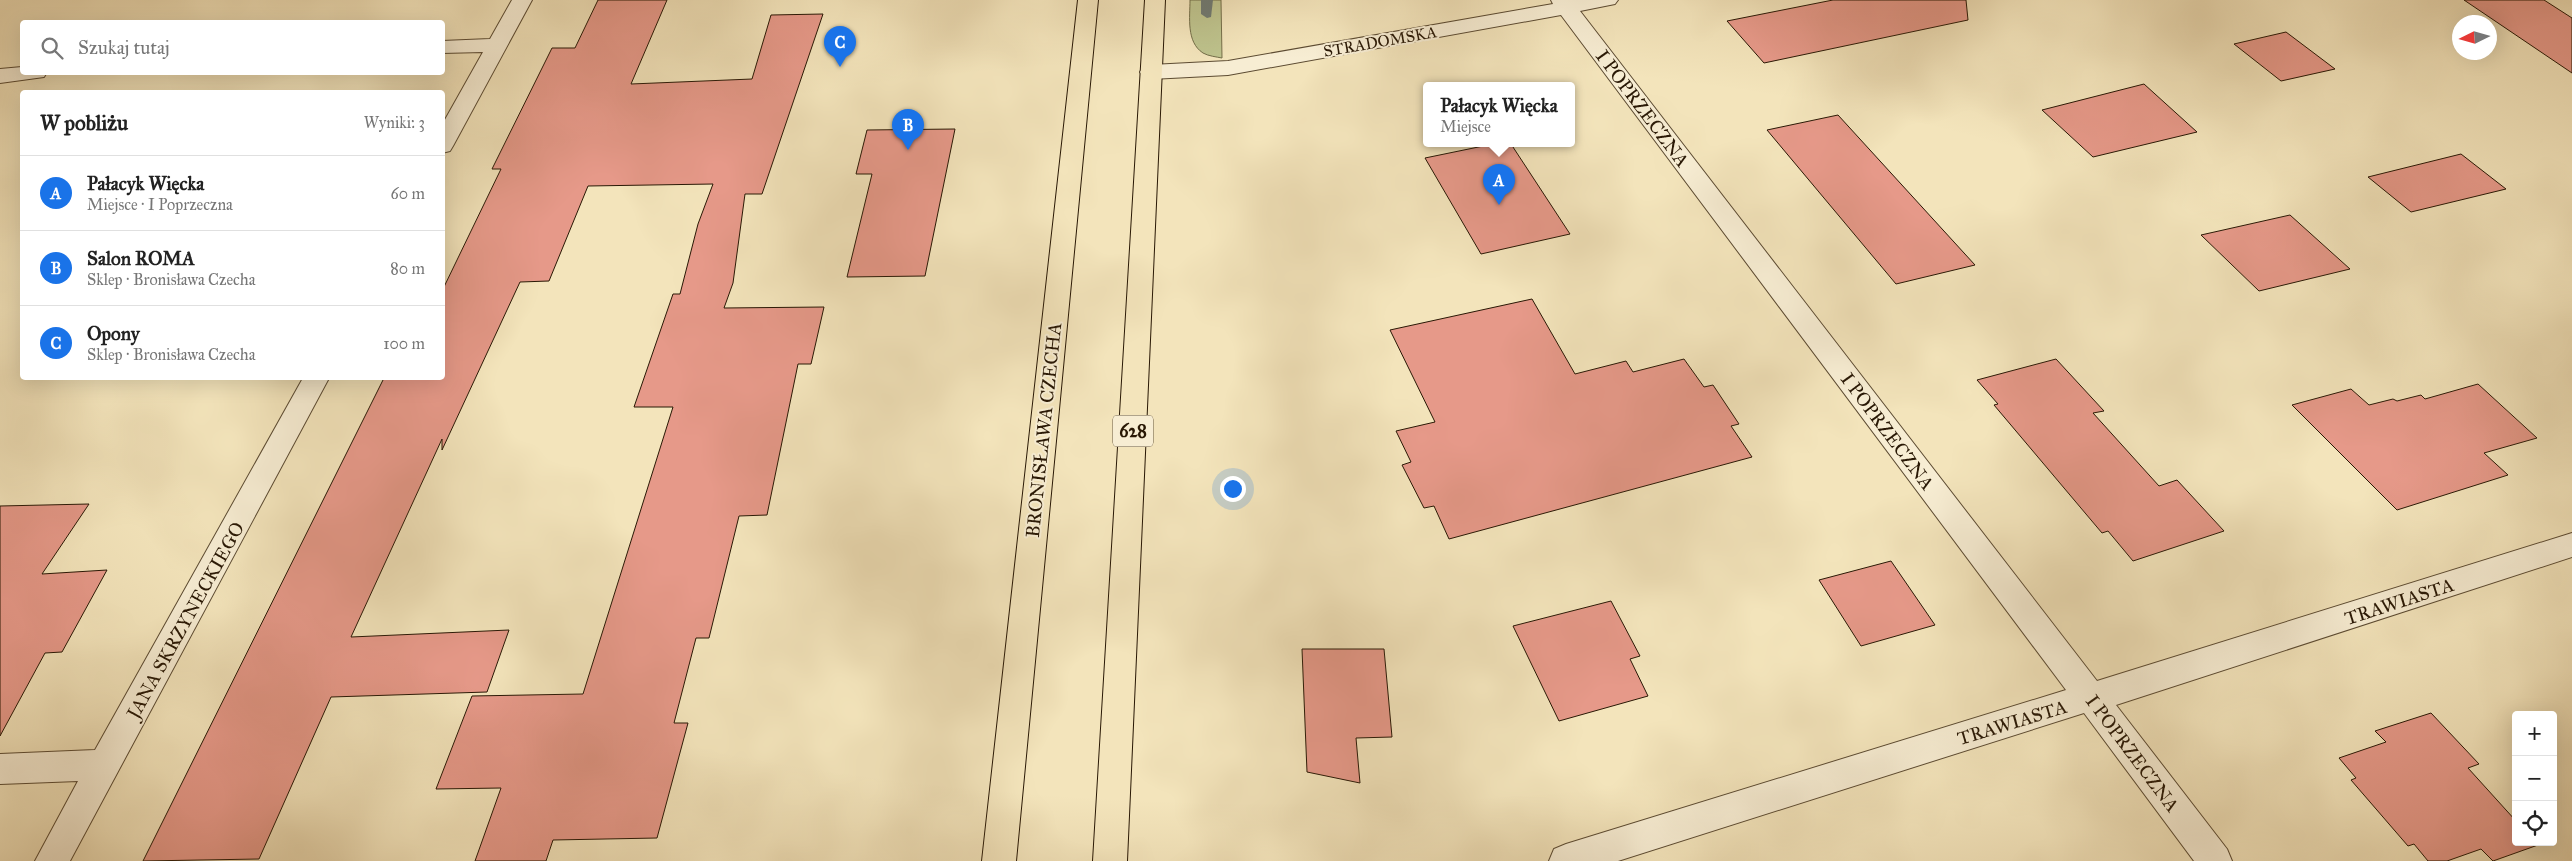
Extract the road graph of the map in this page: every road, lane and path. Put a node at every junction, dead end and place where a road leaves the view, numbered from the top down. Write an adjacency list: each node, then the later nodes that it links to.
1 (522, 0): 6 (street)
2 (1088, 0): 19 (main road, BRONISŁAWA CZECHA)
3 (1155, 0): 8 (main road, 628)
4 (1608, 0): 5 (street, STRADOMSKA)
5 (1564, 4): 8 (street, STRADOMSKA); 14 (street, I POPRZECZNA)
6 (497, 45): 7 (street); 11 (street)
7 (445, 47)
8 (1150, 72): 17 (main road, 628)
9 (20, 74): 10 (street)
10 (0, 76)
11 (445, 140)
12 (315, 380): 15 (street, JANA SKRZYNECKIEGO)
13 (2572, 545): 14 (street, TRAWIASTA)
14 (2090, 697): 20 (street, TRAWIASTA); 21 (street, I POPRZECZNA)
15 (106, 765): 16 (street); 18 (street, JANA SKRZYNECKIEGO)
16 (0, 769)
17 (1113, 859)
18 (52, 861)
19 (999, 861)
20 (1566, 861)
21 (2215, 861)

